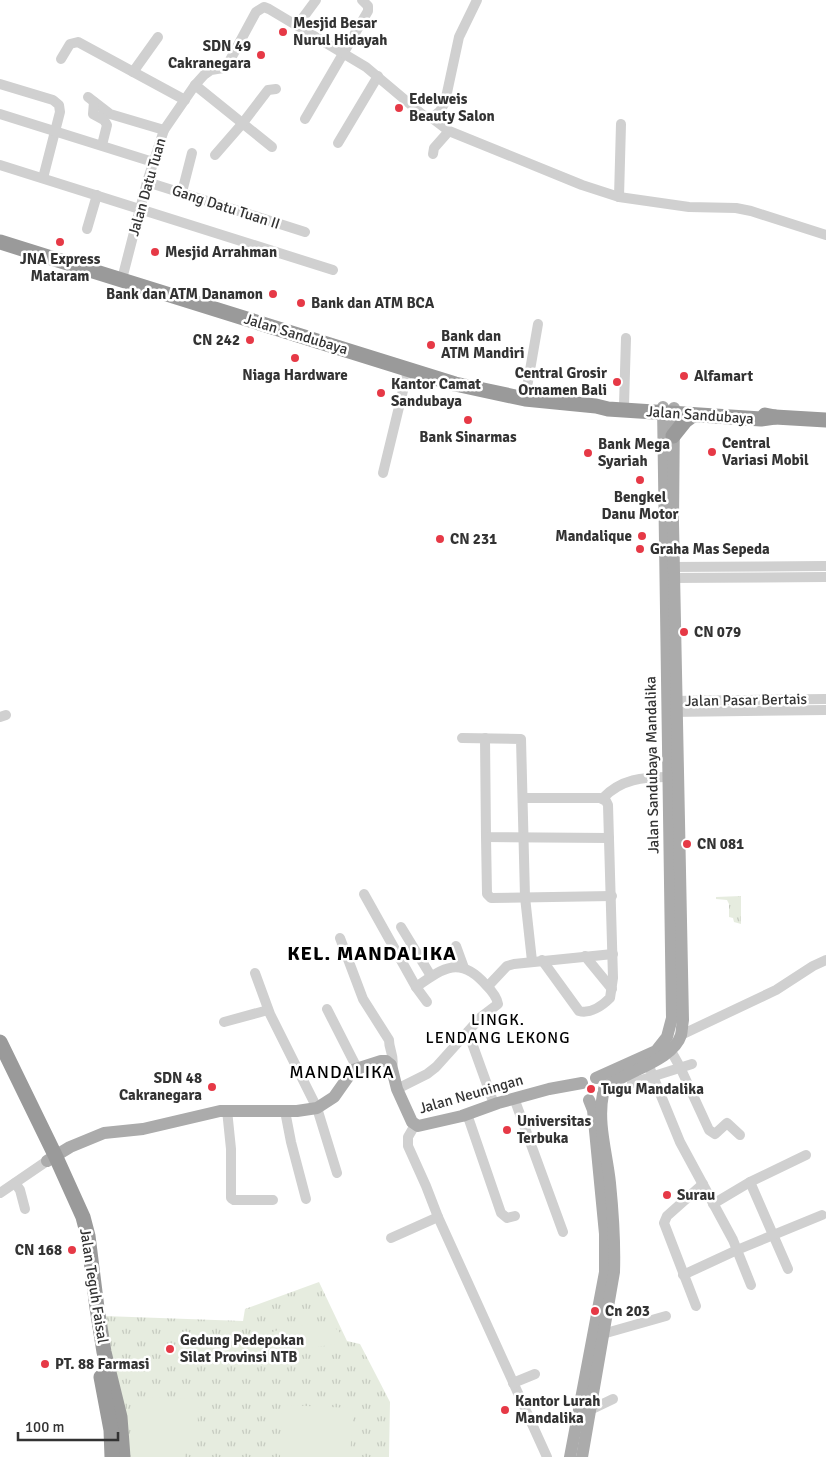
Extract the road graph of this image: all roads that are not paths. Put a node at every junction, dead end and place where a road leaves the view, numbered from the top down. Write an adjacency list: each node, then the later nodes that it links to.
1 (316, 0): 5 (street)
2 (477, 0): 16 (street)
3 (368, 2): 7 (street)
4 (258, 4): 7 (street, Jalan Datu Tuan); 12 (street, Jalan Datu Tuan)
5 (300, 23)
6 (158, 37): 9 (street)
7 (344, 54): 10 (street, Jalan Datu Tuan); 17 (street)
8 (61, 59): 9 (street)
9 (133, 72): 14 (street)
10 (378, 76): 16 (street, Jalan Datu Tuan); 23 (street)
11 (0, 84): 20 (street)
12 (195, 85): 14 (street, Jalan Datu Tuan); 18 (street)
13 (276, 89): 18 (street)
14 (185, 100): 21 (street, Jalan Datu Tuan)
15 (0, 114): 20 (street)
16 (432, 118): 22 (street, Jalan Datu Tuan)
17 (305, 119)
18 (242, 124): 25 (street); 27 (street)
19 (621, 124): 35 (street)
20 (55, 130): 24 (street); 31 (street)
21 (164, 130): 24 (street); 29 (street, Jalan Datu Tuan)
22 (449, 132): 28 (street); 35 (street, Jalan Datu Tuan)
23 (338, 143)
24 (102, 145): 29 (street)
25 (272, 148)
26 (192, 153): 33 (street)
27 (215, 154)
28 (433, 154)
29 (153, 162): 32 (street, Jalan Datu Tuan)
30 (0, 165): 31 (street)
31 (43, 178): 34 (street)
32 (147, 182): 33 (street, Gang Datu Tuan II); 36 (street, Jalan Datu Tuan)
33 (182, 192): 38 (street, Gang Datu Tuan II)
34 (97, 195): 36 (street); 37 (street)
35 (620, 197): 39 (street, Jalan Datu Tuan)
36 (140, 209): 41 (street); 42 (street, Jalan Datu Tuan)
37 (87, 229)
38 (304, 232)
39 (826, 235)
40 (0, 242): 42 (highway, Jalan Sandubaya)
41 (333, 270)
42 (122, 279): 45 (highway, Jalan Sandubaya)
43 (538, 324): 46 (street)
44 (626, 338): 47 (street)
45 (408, 370): 46 (highway, Jalan Sandubaya); 54 (street)
46 (525, 399): 48 (highway, Jalan Sandubaya)
47 (624, 405): 48 (highway, Jalan Sandubaya); 49 (highway, Jalan Sandubaya)
48 (596, 406): 49 (highway, Jalan Sandubaya)
49 (668, 410): 50 (highway, Jalan Sandubaya); 51 (highway, Jalan Sandubaya); 53 (main road); 56 (main road, Jalan Sandubaya Mandalika)
50 (693, 415): 51 (highway, Jalan Sandubaya); 53 (highway)
51 (775, 417): 52 (highway, Jalan Sandubaya)
52 (826, 420)
53 (673, 436): 56 (main road)
54 (383, 473)
55 (826, 566): 56 (street)
56 (669, 573): 57 (street); 59 (main road, Jalan Sandubaya Mandalika)
57 (826, 577)
58 (826, 699): 59 (street, Jalan Pasar Bertais)
59 (671, 707): 60 (street); 63 (main road, Jalan Sandubaya Mandalika); 69 (main road)
60 (826, 710)
61 (462, 738): 62 (street)
62 (485, 738): 64 (street); 66 (street)
63 (668, 777): 65 (street); 69 (main road, Jalan Sandubaya Mandalika)
64 (523, 798): 65 (street); 67 (street)
65 (603, 798): 68 (street)
66 (491, 837): 67 (street); 72 (street)
67 (524, 838): 68 (street); 72 (street)
68 (608, 838): 71 (street)
69 (676, 890): 83 (main road, Jalan Sandubaya Mandalika)
70 (364, 894): 85 (street)
71 (612, 896): 72 (street); 76 (street)
72 (525, 897): 78 (street)
73 (401, 927): 82 (street)
74 (340, 938): 98 (street)
75 (456, 946): 80 (street)
76 (613, 954): 77 (street); 86 (street)
77 (585, 956): 78 (street); 86 (street)
78 (537, 960): 84 (street); 86 (street)
79 (826, 960): 92 (street)
80 (464, 968): 82 (street); 91 (street)
81 (255, 973): 89 (street)
82 (431, 976): 85 (street)
83 (677, 978): 92 (main road); 101 (main road, Jalan Sandubaya Mandalika)
84 (490, 984)
85 (416, 986): 87 (street)
86 (612, 989)
87 (427, 1002)
88 (327, 1009): 97 (street)
89 (268, 1010): 90 (street); 109 (street)
90 (224, 1022)
91 (468, 1032): 104 (street); 108 (street)
92 (681, 1035): 94 (main road)
93 (0, 1042): 96 (highway, Jalan Teguh Faisal)
94 (671, 1051): 99 (street); 100 (main road)
95 (692, 1064): 99 (street)
96 (5, 1067): 116 (highway, Jalan Teguh Faisal)
97 (357, 1068): 98 (main road); 109 (main road)
98 (392, 1068): 104 (main road, Jalan Neuningan)
99 (682, 1071): 100 (street); 114 (street)
100 (652, 1074): 103 (street); 105 (main road); 120 (street)
101 (596, 1078): 102 (main road); 105 (main road)
102 (582, 1083): 106 (main road, Jalan Neuningan); 107 (main road)
103 (632, 1083)
104 (397, 1089): 113 (main road, Jalan Neuningan)
105 (603, 1092): 107 (main road); 138 (main road)
106 (514, 1098): 108 (main road, Jalan Neuningan); 129 (street)
107 (589, 1100): 138 (main road)
108 (494, 1104): 112 (main road, Jalan Neuningan)
109 (317, 1108): 111 (main road); 117 (street)
110 (228, 1110): 111 (main road); 116 (main road); 123 (street)
111 (285, 1111): 122 (street)
112 (467, 1114): 113 (main road, Jalan Neuningan); 126 (street)
113 (415, 1125): 128 (street)
114 (740, 1135)
115 (806, 1155): 118 (street)
116 (51, 1158): 119 (street); 143 (highway, Jalan Teguh Faisal); 144 (highway, Jalan Teguh Faisal)
117 (338, 1174)
118 (750, 1182): 124 (street); 130 (street)
119 (15, 1183): 121 (street); 125 (street)
120 (703, 1184): 124 (street); 134 (street)
121 (0, 1193)
122 (306, 1199)
123 (273, 1200)
124 (713, 1204): 132 (street)
125 (24, 1209)
126 (515, 1216)
127 (822, 1216): 130 (street)
128 (438, 1217): 131 (street); 140 (street)
129 (563, 1232)
130 (773, 1234): 132 (street); 133 (street)
131 (391, 1238)
132 (737, 1250): 134 (street); 135 (street)
133 (788, 1269)
134 (683, 1275): 136 (street)
135 (751, 1285)
136 (696, 1306)
137 (666, 1316): 138 (street)
138 (598, 1335): 142 (main road); 146 (main road)
139 (535, 1374): 140 (street)
140 (513, 1383): 145 (street)
141 (613, 1399): 142 (street)
142 (590, 1410): 147 (main road)
143 (112, 1457)
144 (123, 1457)
145 (547, 1457)
146 (570, 1457)
147 (582, 1457)

